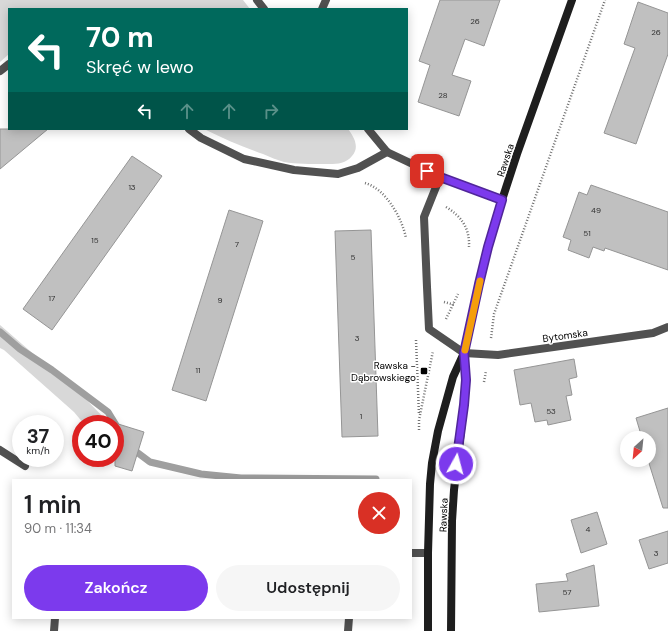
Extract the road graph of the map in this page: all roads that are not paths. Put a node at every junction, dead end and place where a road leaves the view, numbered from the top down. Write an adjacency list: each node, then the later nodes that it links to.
1 (257, 0): 3 (street)
2 (572, 0): 10 (street, Rawska)
3 (263, 8)
4 (8, 65): 5 (street)
5 (0, 71)
6 (190, 130): 8 (street)
7 (369, 130): 8 (street)
8 (387, 152): 9 (street)
9 (440, 177): 10 (street); 12 (street)
10 (502, 200): 12 (street, Rawska)
11 (668, 327): 12 (street, Bytomska)
12 (464, 353): 16 (street, Rawska); 22 (street, Rawska)
13 (0, 450): 14 (street)
14 (12, 458)
15 (412, 553): 16 (street)
16 (428, 553): 21 (street, Rawska)
17 (55, 619): 19 (street)
18 (349, 619): 20 (street)
19 (54, 631)
20 (348, 631)
21 (428, 631)
22 (451, 631)

